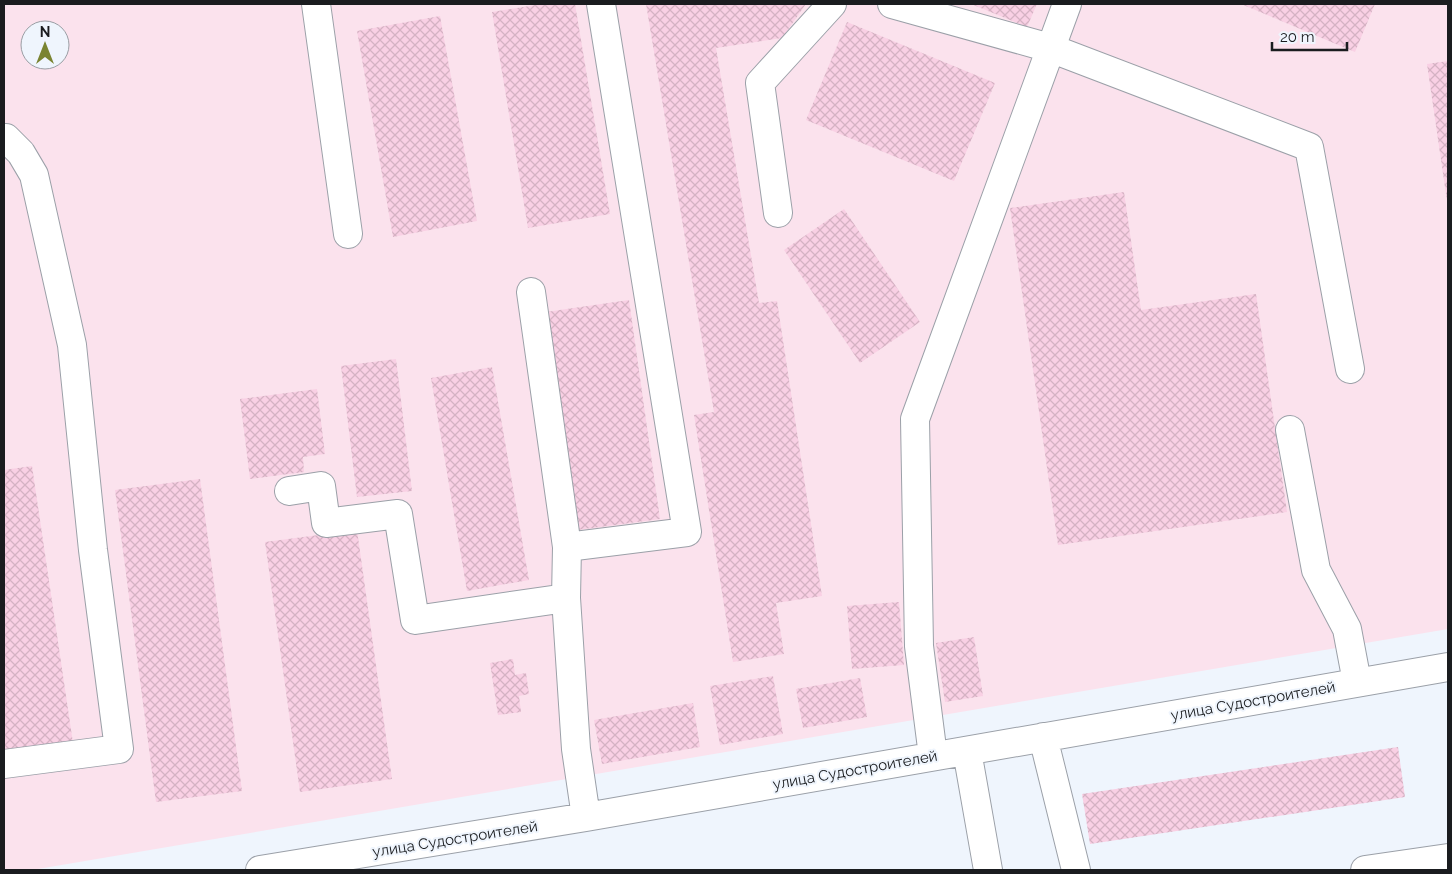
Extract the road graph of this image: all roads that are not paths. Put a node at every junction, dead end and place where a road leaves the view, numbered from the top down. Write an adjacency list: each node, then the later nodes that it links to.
1 (316, 4): 9 (street)
2 (601, 4): 14 (street)
3 (832, 4): 8 (street)
4 (892, 4): 6 (street)
5 (1067, 4): 6 (street)
6 (1050, 48): 11 (street); 20 (street)
7 (4, 138): 21 (street)
8 (778, 213)
9 (348, 234)
10 (531, 292): 14 (street)
11 (1350, 369)
12 (1290, 430): 17 (street)
13 (290, 492): 15 (street)
14 (568, 547): 15 (street)
15 (566, 598): 22 (street)
16 (1448, 667): 17 (street, улица Судостроителей)
17 (1357, 682): 18 (street, улица Судостроителей)
18 (1043, 737): 19 (street, улица Судостроителей); 27 (street)
19 (967, 751): 20 (street, улица Судостроителей); 26 (street)
20 (933, 756): 22 (street, улица Судостроителей)
21 (4, 764)
22 (586, 818): 24 (street, улица Судостроителей)
23 (1448, 858): 28 (street)
24 (378, 861): 25 (street, улица Судостроителей)
25 (260, 870)
26 (988, 870)
27 (1076, 870)
28 (1365, 870)

